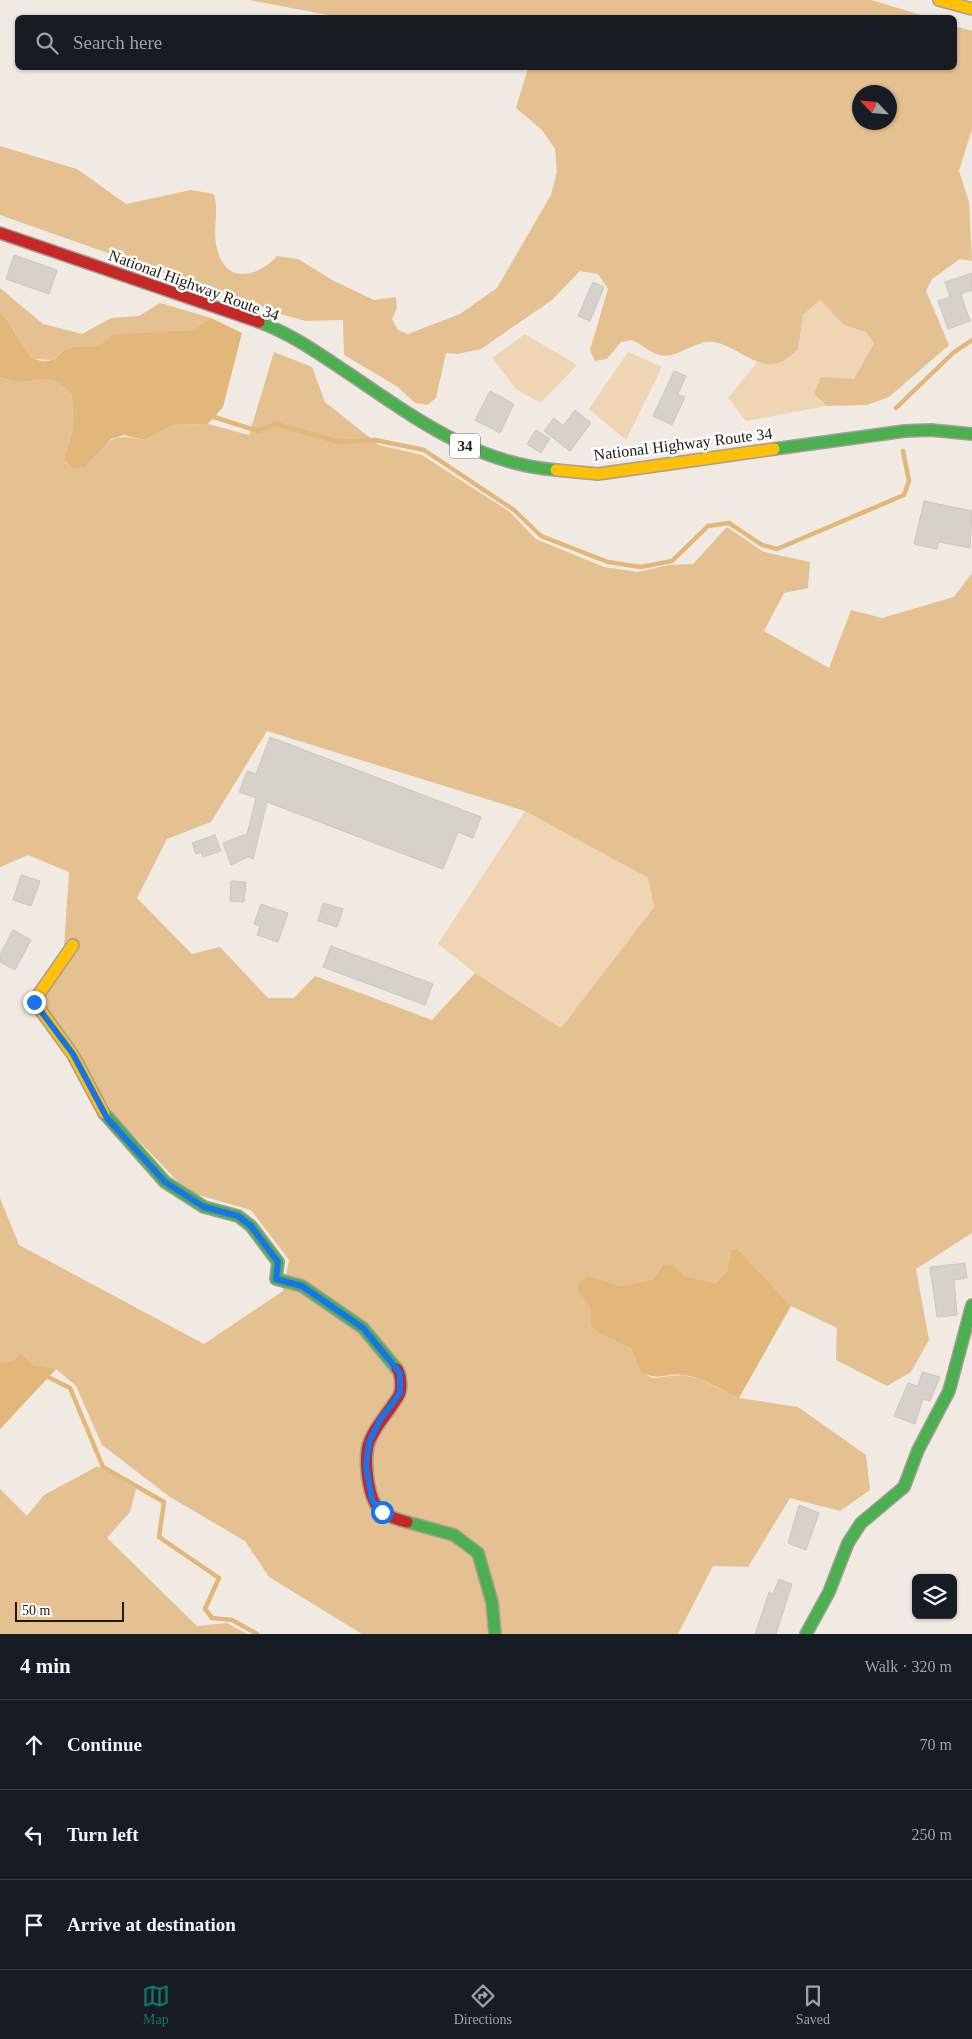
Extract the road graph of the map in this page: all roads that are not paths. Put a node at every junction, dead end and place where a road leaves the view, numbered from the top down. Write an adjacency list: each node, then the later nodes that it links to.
1 (939, 0): 2 (main road)
2 (972, 9)
3 (0, 233): 4 (main road, National Highway Route 34 / 34)
4 (972, 434)
5 (73, 946): 7 (main road)
6 (972, 1306): 8 (main road)
7 (495, 1634)
8 (806, 1634)

